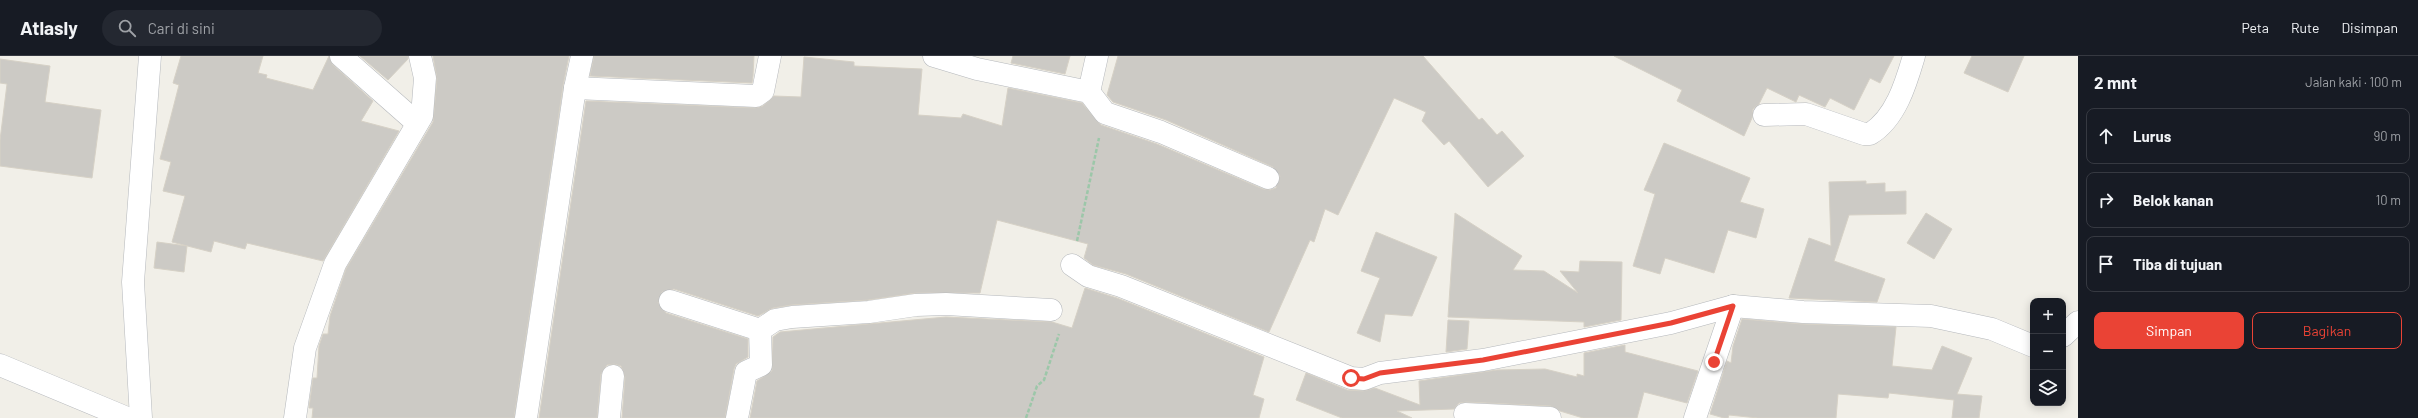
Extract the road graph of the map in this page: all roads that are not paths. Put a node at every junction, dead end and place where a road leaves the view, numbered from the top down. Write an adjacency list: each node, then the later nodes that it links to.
1 (150, 56): 26 (street)
2 (341, 56): 12 (street)
3 (420, 56): 12 (street)
4 (582, 56): 9 (street)
5 (770, 56): 9 (street)
6 (934, 56): 10 (street)
7 (1097, 56): 10 (street)
8 (1914, 56): 11 (street)
9 (575, 88): 28 (street)
10 (1089, 92): 13 (street)
11 (1764, 115)
12 (417, 123): 27 (street)
13 (1268, 178)
14 (1072, 265): 16 (street)
15 (670, 301): 19 (street)
16 (1733, 306): 21 (street); 32 (street)
17 (1050, 310): 19 (street)
18 (2078, 322): 20 (street)
19 (760, 330): 30 (street)
20 (2065, 334)
21 (2030, 345)
22 (0, 365): 25 (street)
23 (613, 376): 29 (street)
24 (1465, 414): 31 (street)
25 (127, 418)
26 (140, 418)
27 (295, 418)
28 (526, 418)
29 (609, 418)
30 (737, 418)
31 (1550, 418)
32 (1695, 418)

